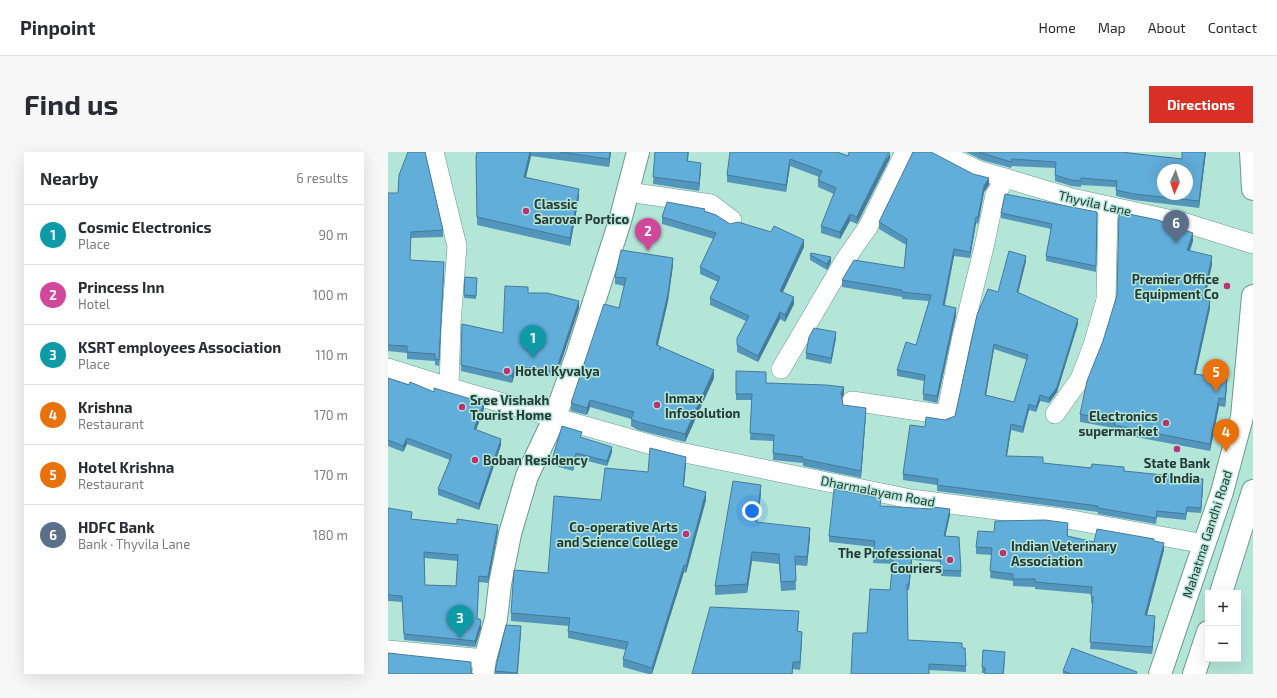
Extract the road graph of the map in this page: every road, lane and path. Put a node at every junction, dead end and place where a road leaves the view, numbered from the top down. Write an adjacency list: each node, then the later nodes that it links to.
1 (434, 152): 15 (street)
2 (638, 152): 8 (main road)
3 (905, 152): 14 (street)
4 (940, 152): 6 (street, Thyvila Lane)
5 (1251, 152): 7 (main road)
6 (1006, 178): 9 (street, Thyvila Lane); 16 (street)
7 (1253, 189)
8 (628, 192): 10 (street); 18 (main road)
9 (1108, 206): 11 (street, Thyvila Lane); 17 (street)
10 (732, 220)
11 (1253, 244)
12 (1253, 296): 20 (main road, Mahatma Gandhi Road)
13 (388, 368): 15 (street, Dharmalayam Road)
14 (781, 369)
15 (449, 387): 18 (street, Dharmalayam Road)
16 (852, 402)
17 (1055, 414)
18 (555, 417): 20 (street, Dharmalayam Road); 24 (main road)
19 (1253, 492): 21 (main road)
20 (1205, 544): 25 (main road, Mahatma Gandhi Road)
21 (1222, 590)
22 (1205, 641): 26 (main road)
23 (388, 650): 24 (street)
24 (484, 666)
25 (1160, 674)
26 (1194, 674)

